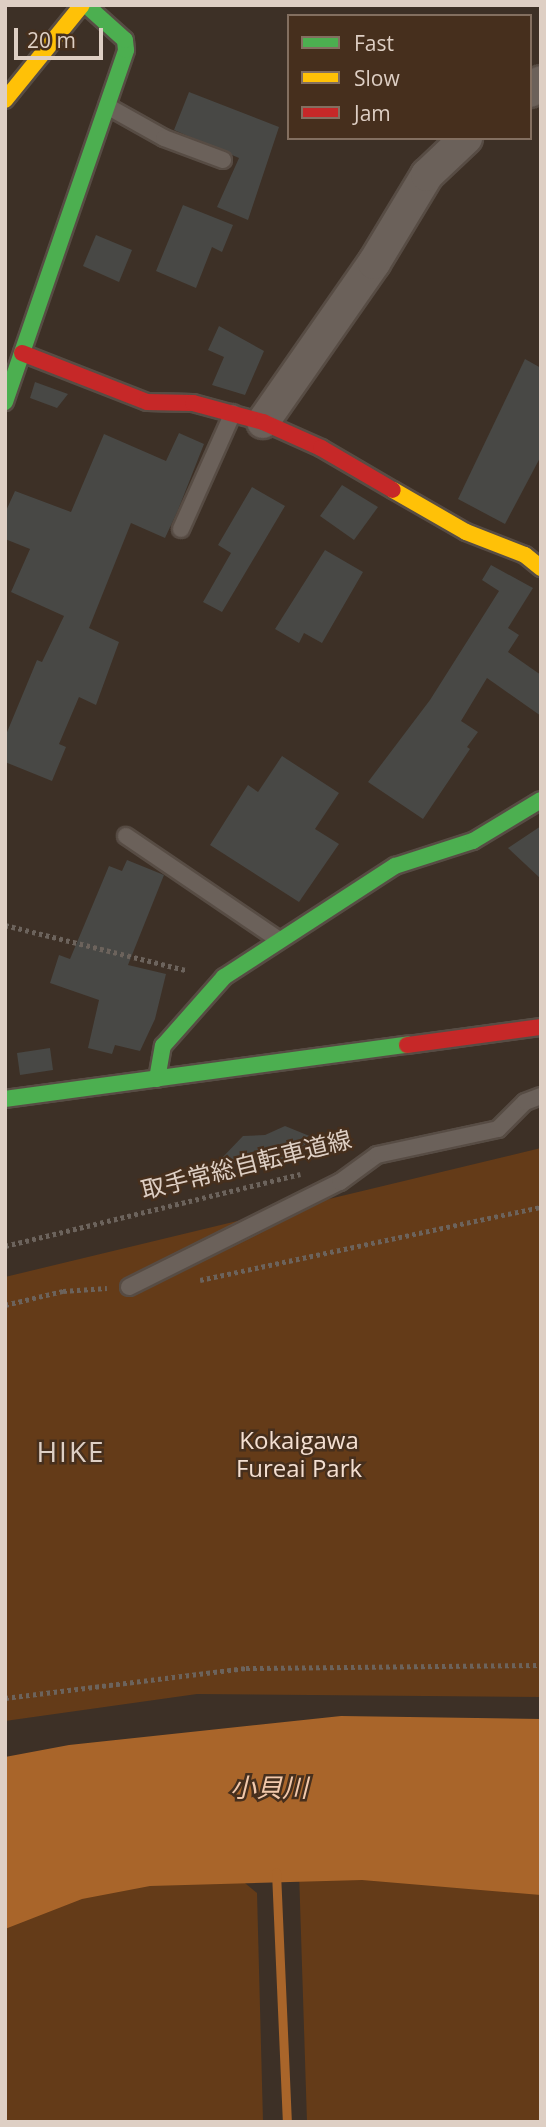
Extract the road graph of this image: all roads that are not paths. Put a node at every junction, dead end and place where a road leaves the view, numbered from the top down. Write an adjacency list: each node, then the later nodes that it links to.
1 (84, 5): 2 (main road); 3 (main road)
2 (5, 100)
3 (107, 106): 5 (lane); 6 (main road)
4 (464, 140): 8 (street)
5 (223, 160)
6 (22, 354): 7 (main road); 8 (main road)
7 (5, 402)
8 (248, 418): 9 (lane); 10 (main road)
9 (181, 528)
10 (541, 568)
11 (541, 800): 13 (main road)
12 (126, 836): 13 (lane)
13 (279, 940): 15 (main road)
14 (541, 1027): 15 (main road)
15 (157, 1079): 17 (main road)
16 (541, 1096): 18 (lane, 取手常総自転車道線)
17 (5, 1099)
18 (129, 1287)

